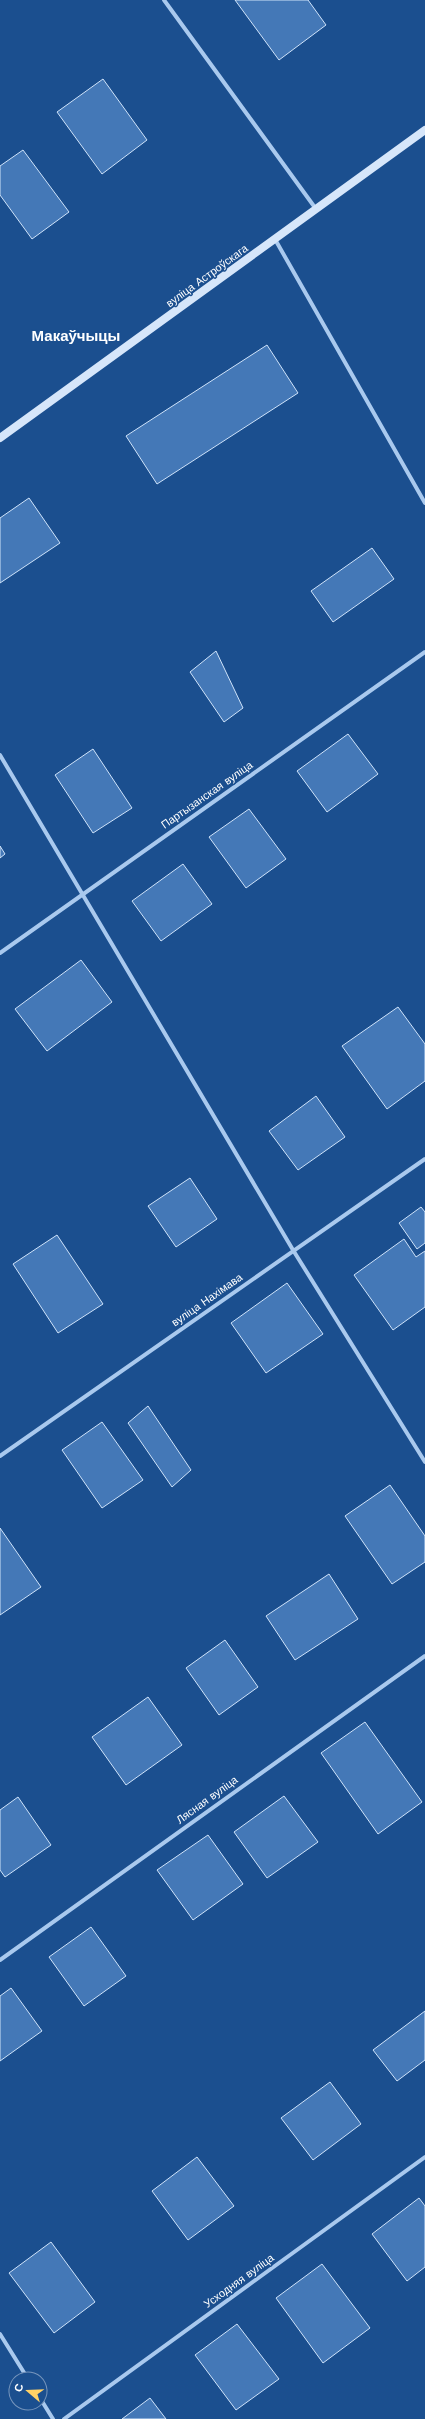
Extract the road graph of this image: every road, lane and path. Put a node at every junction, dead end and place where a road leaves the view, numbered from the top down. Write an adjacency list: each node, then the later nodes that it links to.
1 (164, 0): 3 (street)
2 (425, 130): 3 (street, вуліца Астроўскага)
3 (316, 209): 4 (street, вуліца Астроўскага)
4 (276, 241): 5 (street, вуліца Астроўскага); 6 (street)
5 (0, 438)
6 (425, 503)
7 (425, 652): 9 (street, Партызанская вуліца)
8 (0, 755): 9 (street)
9 (83, 894): 10 (street, Партызанская вуліца); 12 (street)
10 (0, 953)
11 (425, 1159): 12 (street, вуліца Нахімава)
12 (293, 1250): 13 (street, вуліца Нахімава); 14 (street)
13 (0, 1456)
14 (425, 1462)
15 (425, 1656): 16 (street, Лясная вуліца)
16 (0, 1960)
17 (425, 2157): 20 (street, Усходняя вуліца)
18 (0, 2334): 19 (street)
19 (23, 2371)
20 (64, 2419)

